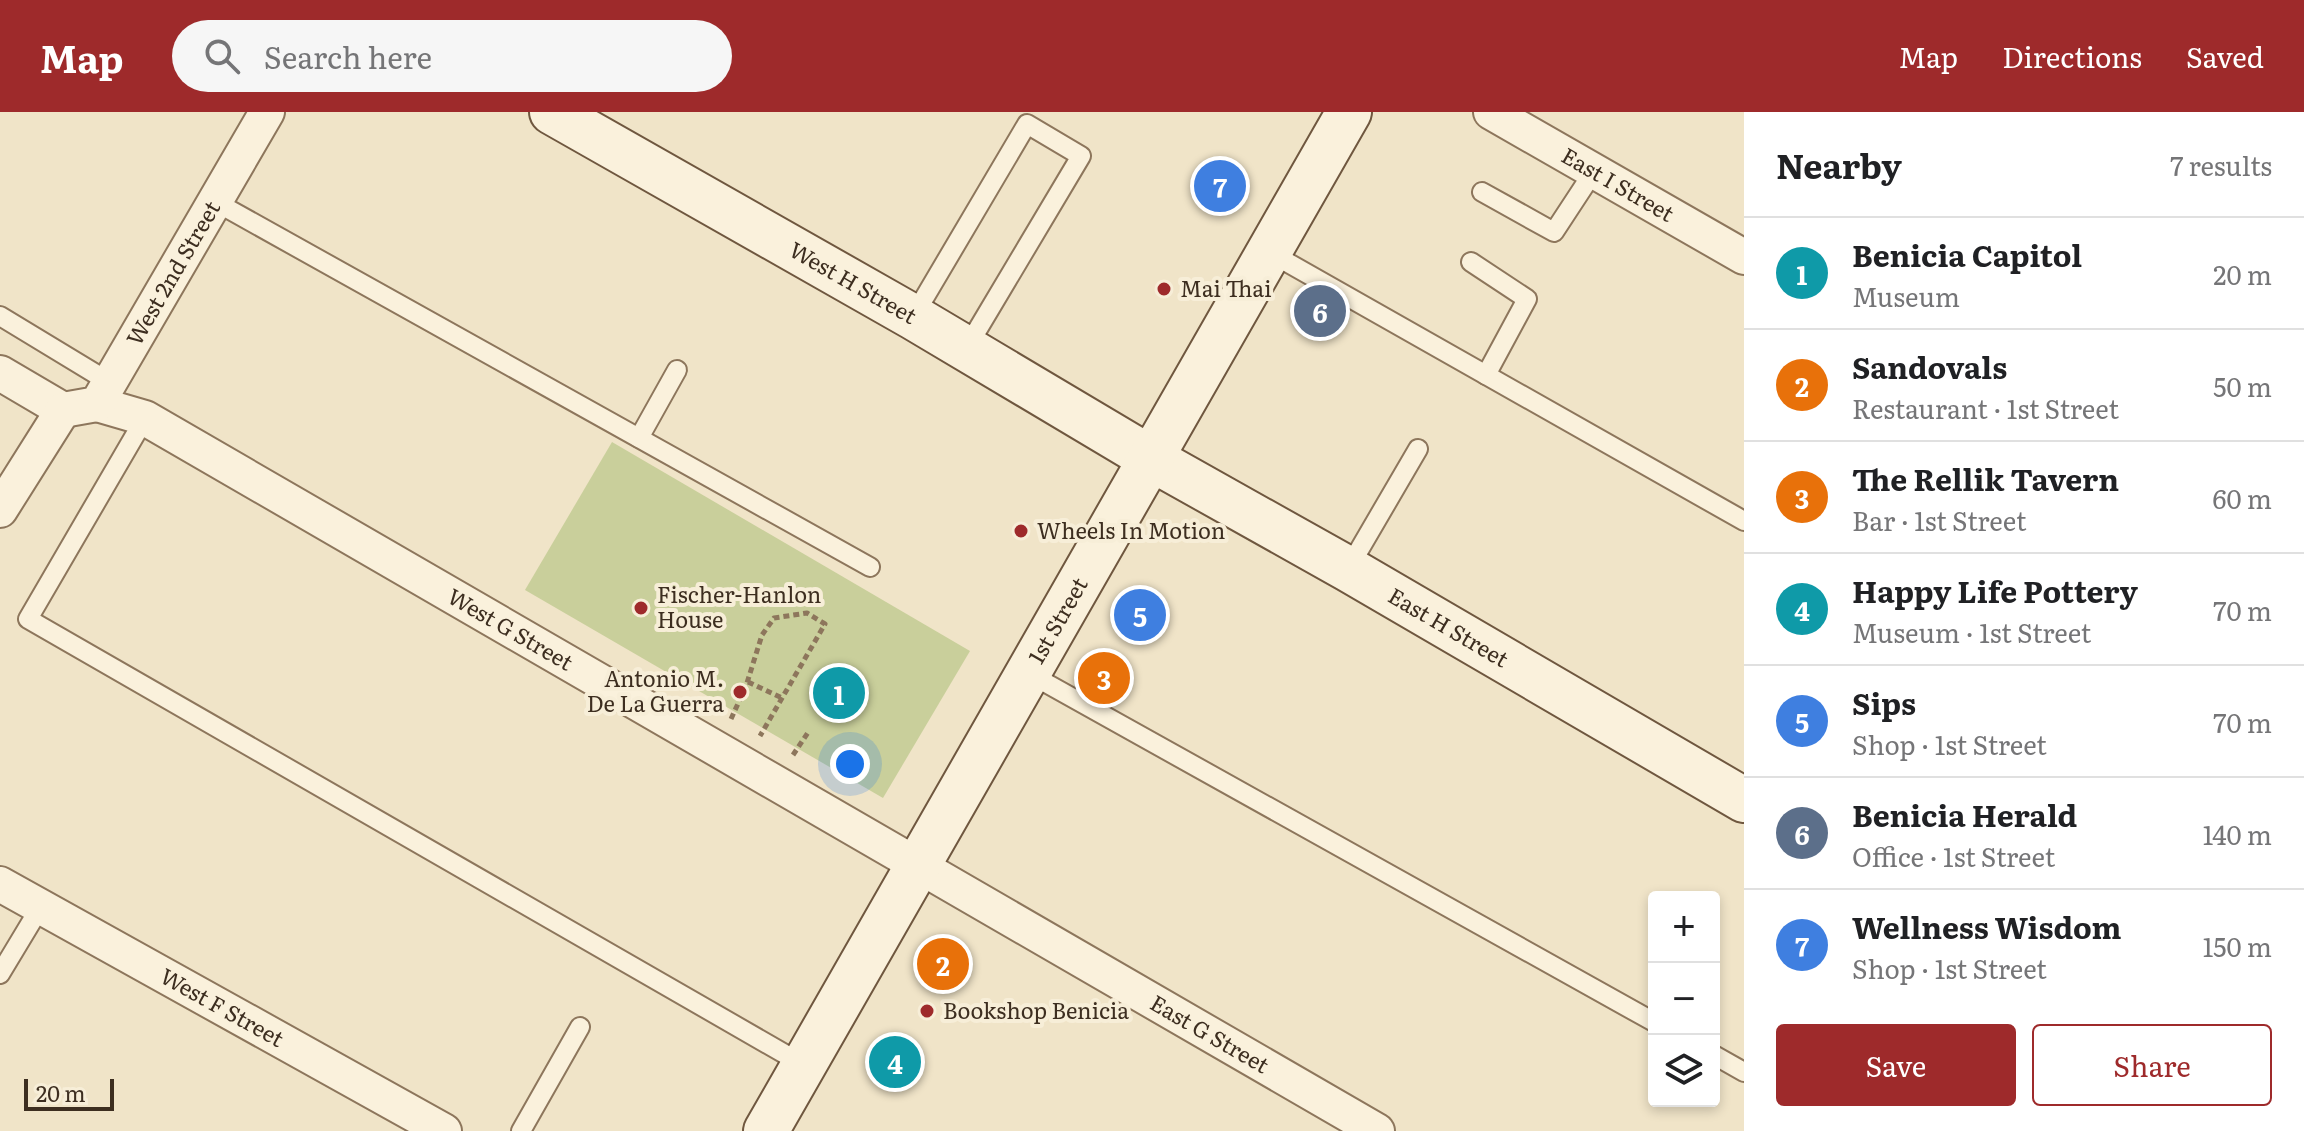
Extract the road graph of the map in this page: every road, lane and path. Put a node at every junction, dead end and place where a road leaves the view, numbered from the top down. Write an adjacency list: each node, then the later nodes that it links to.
1 (267, 112): 7 (street, West 2nd Street)
2 (552, 112): 12 (street, West H Street)
3 (1349, 112): 8 (street, 1st Street)
4 (1491, 112): 5 (street, East I Street)
5 (1594, 171): 6 (lane); 9 (street, East I Street)
6 (1482, 192)
7 (214, 201): 17 (street, West 2nd Street); 20 (lane)
8 (1269, 252): 16 (lane); 22 (street, 1st Street)
9 (1744, 257)
10 (1471, 262): 16 (lane)
11 (0, 316): 17 (lane)
12 (913, 317): 13 (street, West H Street); 13 (lane)
13 (966, 349): 22 (street, West H Street)
14 (677, 370): 20 (lane)
15 (0, 373): 18 (street)
16 (1486, 375): 24 (lane)
17 (103, 393): 18 (street); 19 (street, West G Street)
18 (63, 410): 23 (street)
19 (145, 418): 35 (street, West G Street); 42 (lane)
20 (639, 438): 25 (lane)
21 (1418, 449): 26 (lane)
22 (1150, 458): 26 (street, East H Street); 27 (street, 1st Street)
23 (0, 510)
24 (1744, 521)
25 (870, 567)
26 (1348, 569): 34 (street, East H Street)
27 (1028, 673): 35 (street, 1st Street); 39 (lane)
28 (748, 682): 29 (path); 29 (path); 30 (path)
29 (782, 698): 32 (path)
30 (731, 719)
31 (809, 731): 33 (path)
32 (760, 736)
33 (793, 755)
34 (1744, 800)
35 (918, 865): 42 (street, 1st Street); 47 (street, East G Street)
36 (0, 884): 37 (street, West F Street)
37 (41, 906): 38 (lane); 44 (street, West F Street)
38 (0, 974)
39 (1648, 1019)
40 (580, 1027): 45 (lane)
41 (1720, 1058): 43 (lane)
42 (804, 1065): 46 (street, 1st Street)
43 (1744, 1072)
44 (444, 1131)
45 (521, 1131)
46 (766, 1131)
47 (1377, 1131)

